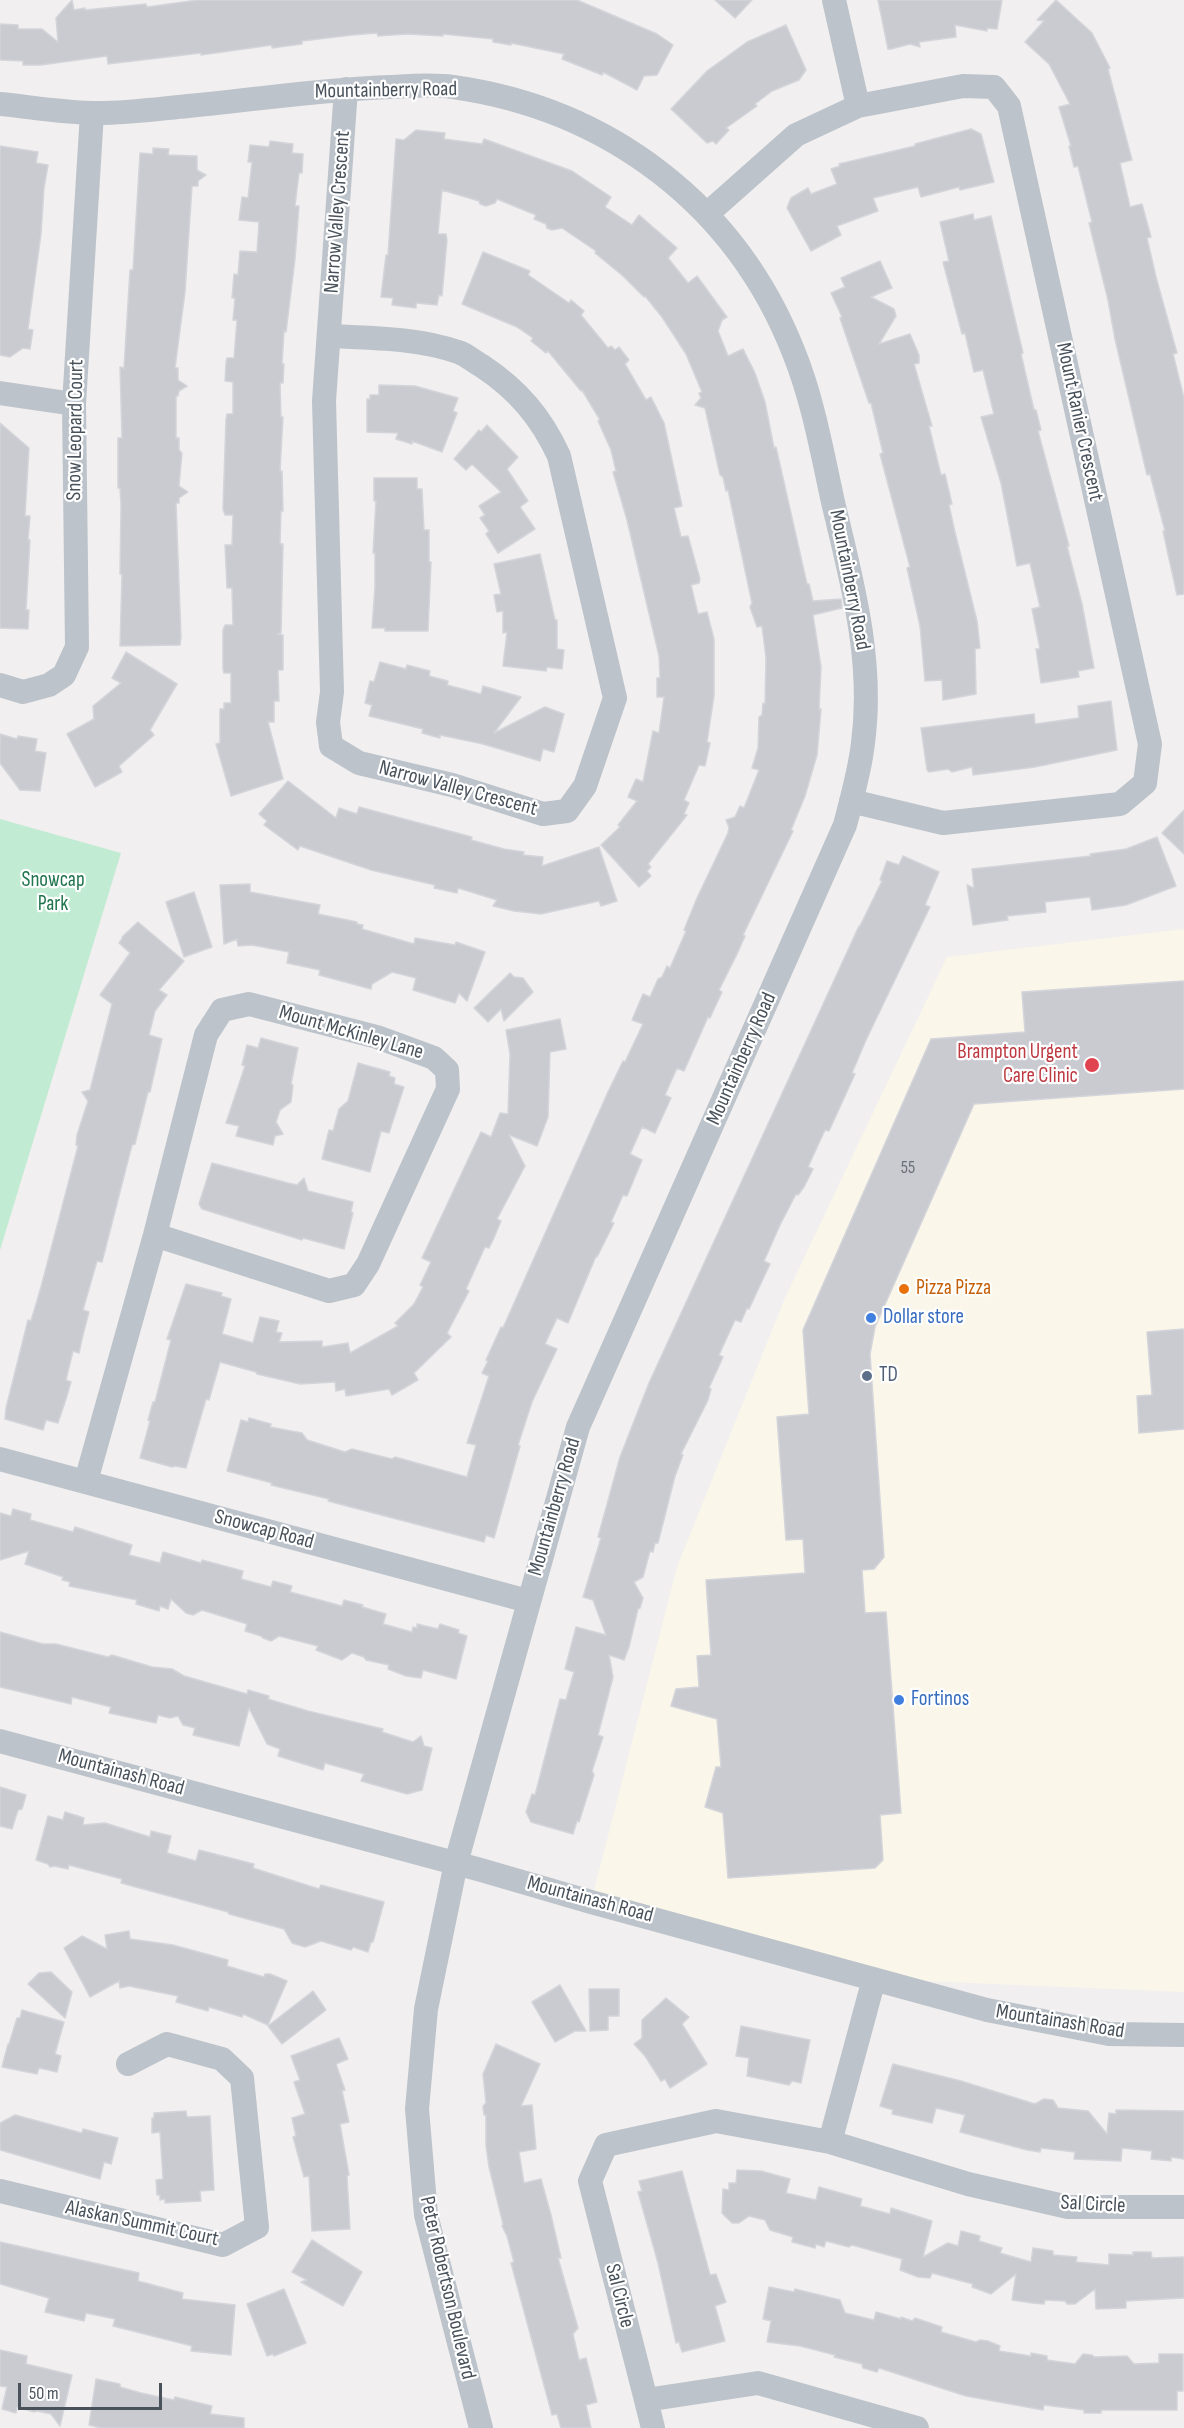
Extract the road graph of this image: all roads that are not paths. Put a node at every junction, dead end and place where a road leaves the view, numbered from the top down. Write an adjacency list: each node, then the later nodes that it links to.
1 (834, 0): 4 (street)
2 (346, 89): 5 (street, Mountainberry Road); 6 (street, Mountainberry Road); 7 (street, Narrow Valley Crescent)
3 (0, 104): 5 (street, Mountainberry Road)
4 (858, 106): 6 (street, Mount Ranier Crescent); 11 (street, Mount Ranier Crescent)
5 (92, 113): 9 (street, Snow Leopard Court)
6 (707, 214): 11 (street, Mountainberry Road)
7 (330, 336): 7 (street, Narrow Valley Crescent)
8 (0, 393): 9 (street)
9 (74, 404): 10 (street, Snow Leopard Court)
10 (0, 685)
11 (851, 801): 15 (street, Mountainberry Road)
12 (155, 1235): 12 (street, Mount McKinley Lane); 14 (street, Mount McKinley Lane)
13 (0, 1459): 14 (street, Snowcap Road)
14 (86, 1481): 15 (street, Snowcap Road)
15 (528, 1601): 17 (street, Mountainberry Road)
16 (0, 1741): 17 (street, Mountainash Road)
17 (456, 1863): 18 (street, Mountainash Road); 25 (street, Peter Robertson Boulevard)
18 (874, 1979): 19 (street, Mountainash Road); 21 (street)
19 (1184, 2035)
20 (128, 2064): 22 (street, Alaskan Summit Court)
21 (830, 2142): 23 (street, Sal Circle); 24 (street, Sal Circle)
22 (0, 2191)
23 (1184, 2207)
24 (646, 2400): 26 (street); 27 (street)
25 (481, 2428)
26 (652, 2428)
27 (917, 2428)

